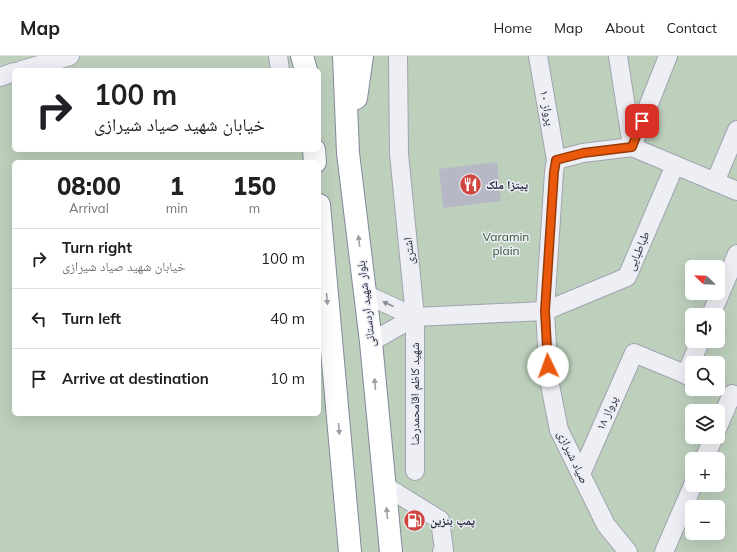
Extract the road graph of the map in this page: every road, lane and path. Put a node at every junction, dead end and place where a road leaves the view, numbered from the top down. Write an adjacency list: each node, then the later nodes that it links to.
1 (70, 56): 10 (street)
2 (278, 56): 11 (street)
3 (302, 56): 12 (highway)
4 (344, 56): 17 (highway, بلوار شهید اردستانی)
5 (362, 56): 17 (highway)
6 (398, 56): 27 (street, اشتری)
7 (538, 56): 18 (street, پرواز ۱۰)
8 (618, 56): 16 (street)
9 (668, 56): 16 (street)
10 (29, 68)
11 (280, 68)
12 (305, 68)
13 (12, 73): 14 (street)
14 (0, 77)
15 (737, 130): 20 (street)
16 (632, 147): 18 (street); 19 (street)
17 (348, 153): 24 (highway, بلوار شهید اردستانی, one-way to 17)
18 (556, 160): 26 (street, صیاد شیرازی)
19 (675, 165): 20 (street); 26 (street, طباطبایی)
20 (715, 182): 21 (street)
21 (737, 191)
22 (321, 227): 36 (highway, one-way to 36)
23 (737, 254): 25 (street)
24 (366, 294): 27 (street, one-way to 24); 28 (highway, بلوار شهید اردستانی)
25 (714, 308)
26 (545, 311): 27 (street); 33 (street, صیاد شیرازی)
27 (416, 317): 28 (street); 32 (street, شهید کاظم اقامحمدرضا)
28 (371, 342): 34 (highway, بلوار شهید اردستانی, one-way to 28)
29 (685, 374): 33 (street, پرواز ۱۸)
30 (729, 393): 31 (street)
31 (725, 405)
32 (415, 471)
33 (581, 474): 39 (street, صیاد شیرازی)
34 (384, 486): 37 (highway, بلوار شهید اردستانی, one-way to 34); 38 (street)
35 (690, 492): 40 (street)
36 (350, 552)
37 (391, 552)
38 (442, 552)
39 (628, 552)
40 (664, 552)

